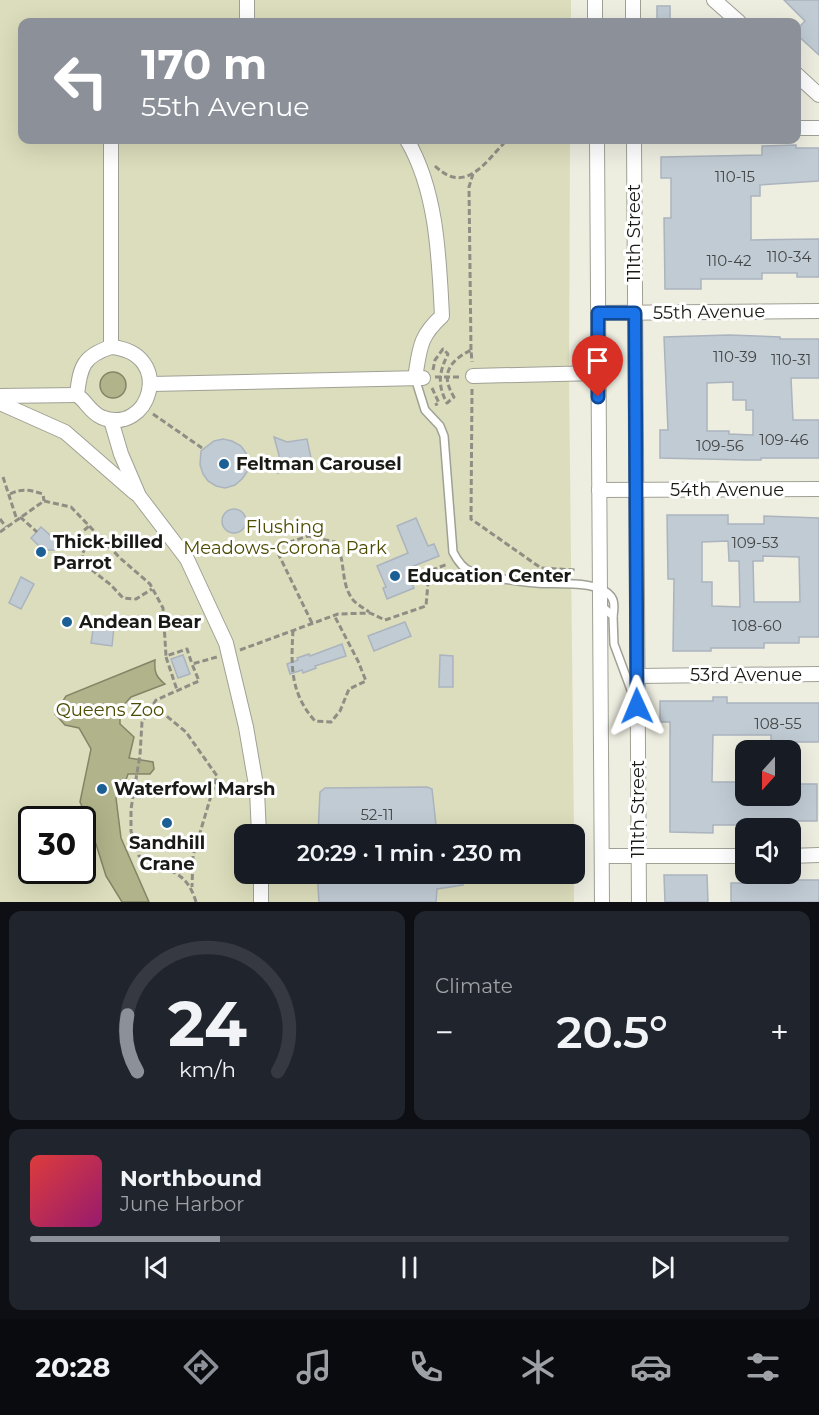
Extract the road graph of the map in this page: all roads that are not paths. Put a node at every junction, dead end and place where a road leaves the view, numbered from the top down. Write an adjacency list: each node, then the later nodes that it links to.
1 (247, 0): 5 (street)
2 (595, 0): 6 (street)
3 (633, 0): 7 (street)
4 (714, 0): 8 (street)
5 (247, 18)
6 (596, 18)
7 (633, 18)
8 (734, 18)
9 (801, 79): 10 (street)
10 (819, 95)
11 (801, 128): 12 (street)
12 (819, 128)
13 (111, 144): 20 (street)
14 (409, 144): 23 (street)
15 (597, 144): 18 (street, 111th Street)
16 (634, 144): 19 (street, 111th Street)
17 (819, 311): 19 (street, 55th Avenue)
18 (598, 313): 19 (street, 55th Avenue); 21 (street, 111th Street)
19 (635, 313): 31 (street, 111th Street)
20 (111, 347): 24 (street); 25 (street)
21 (598, 373): 22 (street); 30 (street, 111th Street)
22 (472, 376)
23 (423, 378): 24 (street); 33 (lane)
24 (151, 384): 28 (street)
25 (77, 395): 26 (street); 28 (street)
26 (0, 396)
27 (0, 403): 32 (street)
28 (111, 420): 32 (street)
29 (819, 489): 31 (street, 54th Avenue)
30 (599, 490): 31 (street, 54th Avenue); 33 (street, 111th Street)
31 (636, 490): 37 (street, 111th Street)
32 (139, 496): 39 (street)
33 (599, 589): 34 (street, 111th Street); 35 (lane)
34 (599, 608): 35 (lane); 41 (street, 111th Street)
35 (613, 616): 38 (lane)
36 (819, 674): 37 (street, 53rd Avenue)
37 (637, 676): 38 (street, 111th Street)
38 (637, 706): 44 (street, 111th Street)
39 (259, 824)
40 (819, 855): 43 (street)
41 (602, 856): 44 (street); 47 (street, 111th Street)
42 (735, 856): 44 (street)
43 (801, 856)
44 (638, 857): 48 (street, 111th Street)
45 (261, 884): 46 (street)
46 (261, 902)
47 (602, 902)
48 (639, 902)

